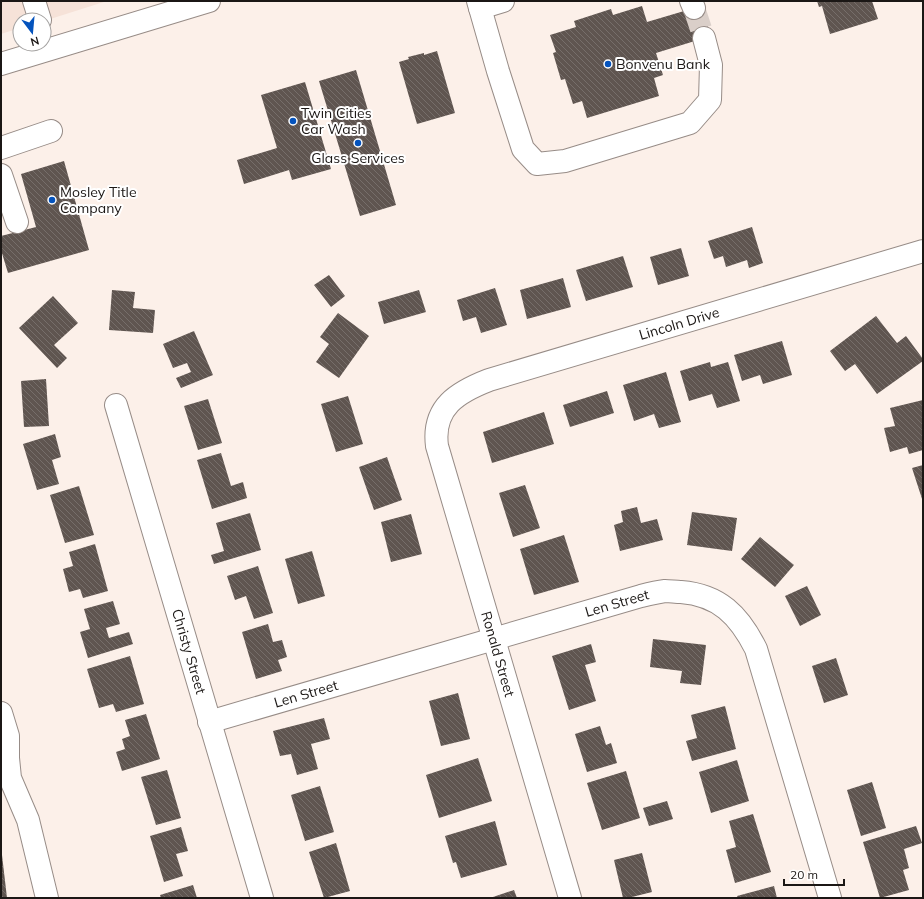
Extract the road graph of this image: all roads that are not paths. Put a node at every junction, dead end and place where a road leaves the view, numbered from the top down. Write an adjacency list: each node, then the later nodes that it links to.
1 (34, 1): 5 (street)
2 (503, 1): 4 (street)
3 (203, 2): 7 (street)
4 (479, 5): 6 (street)
5 (37, 12)
6 (704, 38)
7 (52, 40)
8 (26, 52): 9 (street)
9 (1, 64)
10 (51, 131): 11 (street)
11 (1, 148)
12 (1, 175): 13 (street)
13 (17, 222)
14 (923, 251): 16 (street, Lincoln Drive)
15 (116, 405): 19 (street, Christy Street)
16 (444, 410): 17 (street, Ronald Street)
17 (493, 638): 19 (street, Len Street); 23 (street, Ronald Street); 24 (street, Len Street)
18 (1, 713): 20 (street)
19 (210, 722): 22 (street, Christy Street)
20 (6, 779): 21 (street)
21 (47, 898)
22 (262, 898)
23 (570, 898)
24 (830, 898)

